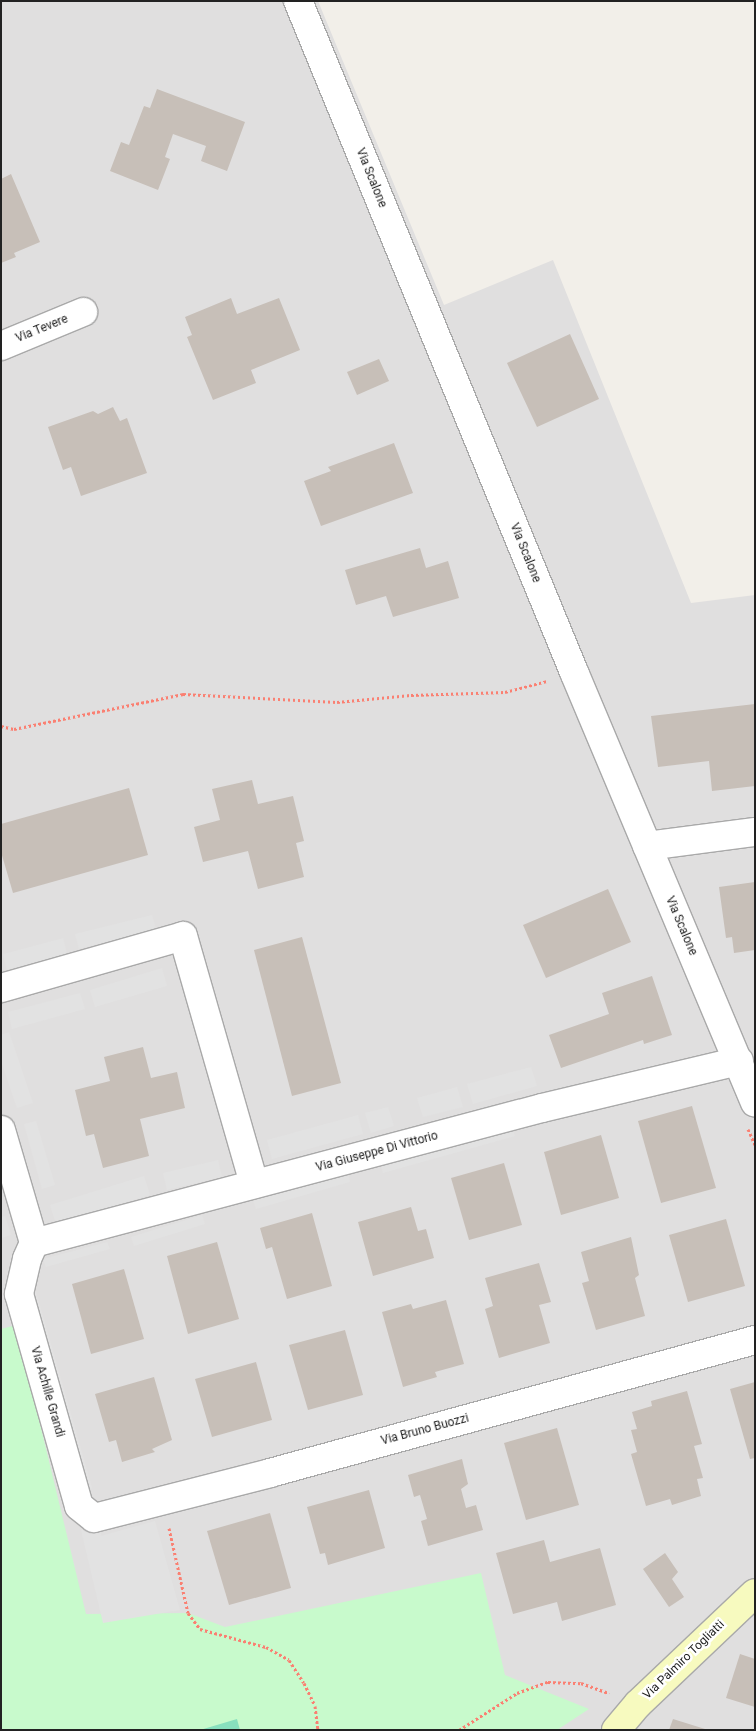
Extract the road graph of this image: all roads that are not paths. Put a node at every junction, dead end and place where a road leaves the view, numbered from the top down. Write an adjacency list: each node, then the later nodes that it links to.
1 (298, 1): 5 (street, Via Scalone)
2 (83, 312): 3 (street, Via Tevere)
3 (1, 346)
4 (755, 832): 5 (street)
5 (647, 846): 7 (street, Via Scalone)
6 (1, 988): 10 (street)
7 (739, 1061): 8 (street, Via Scalone); 10 (street, Via Giuseppe Di Vittorio)
8 (755, 1103)
9 (1, 1130): 11 (street)
10 (254, 1184): 11 (street, Via Giuseppe Di Vittorio)
11 (30, 1251): 13 (street, Via Achille Grandi)
12 (755, 1340): 13 (street, Via Bruno Buozzi)
13 (94, 1518)
14 (755, 1593): 15 (street, Via Palmiro Togliatti)
15 (616, 1730)

